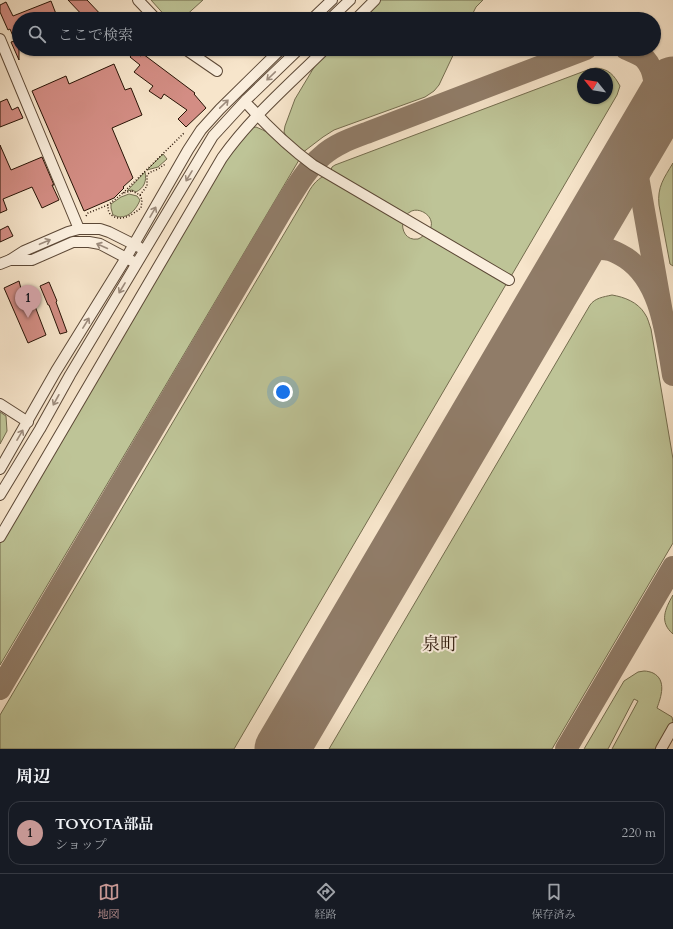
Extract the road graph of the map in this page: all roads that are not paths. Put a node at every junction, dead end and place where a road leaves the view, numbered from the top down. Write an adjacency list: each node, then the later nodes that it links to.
1 (138, 0): 5 (street)
2 (332, 0): 6 (street)
3 (350, 0): 7 (street)
4 (375, 0): 8 (street)
5 (149, 12)
6 (319, 12)
7 (337, 12)
8 (363, 12)
9 (0, 39): 17 (street)
10 (195, 56): 14 (street)
11 (274, 56): 18 (street, one-way to 11)
12 (292, 56): 19 (street, one-way to 19)
13 (318, 56): 16 (street)
14 (217, 72)
15 (249, 106): 16 (street)
16 (258, 116): 24 (street); 29 (street)
17 (78, 229): 18 (street); 21 (street, one-way to 17)
18 (134, 245): 19 (street); 20 (street)
19 (144, 250): 23 (street)
20 (126, 258): 21 (street, one-way to 21); 23 (street); 26 (street, one-way to 20)
21 (10, 260): 22 (street)
22 (0, 264)
23 (137, 264): 28 (street, one-way to 28)
24 (509, 280)
25 (0, 404): 26 (street)
26 (28, 422): 27 (street, one-way to 26)
27 (0, 469)
28 (0, 495)
29 (0, 537)
30 (673, 728): 31 (street)
31 (661, 749)

